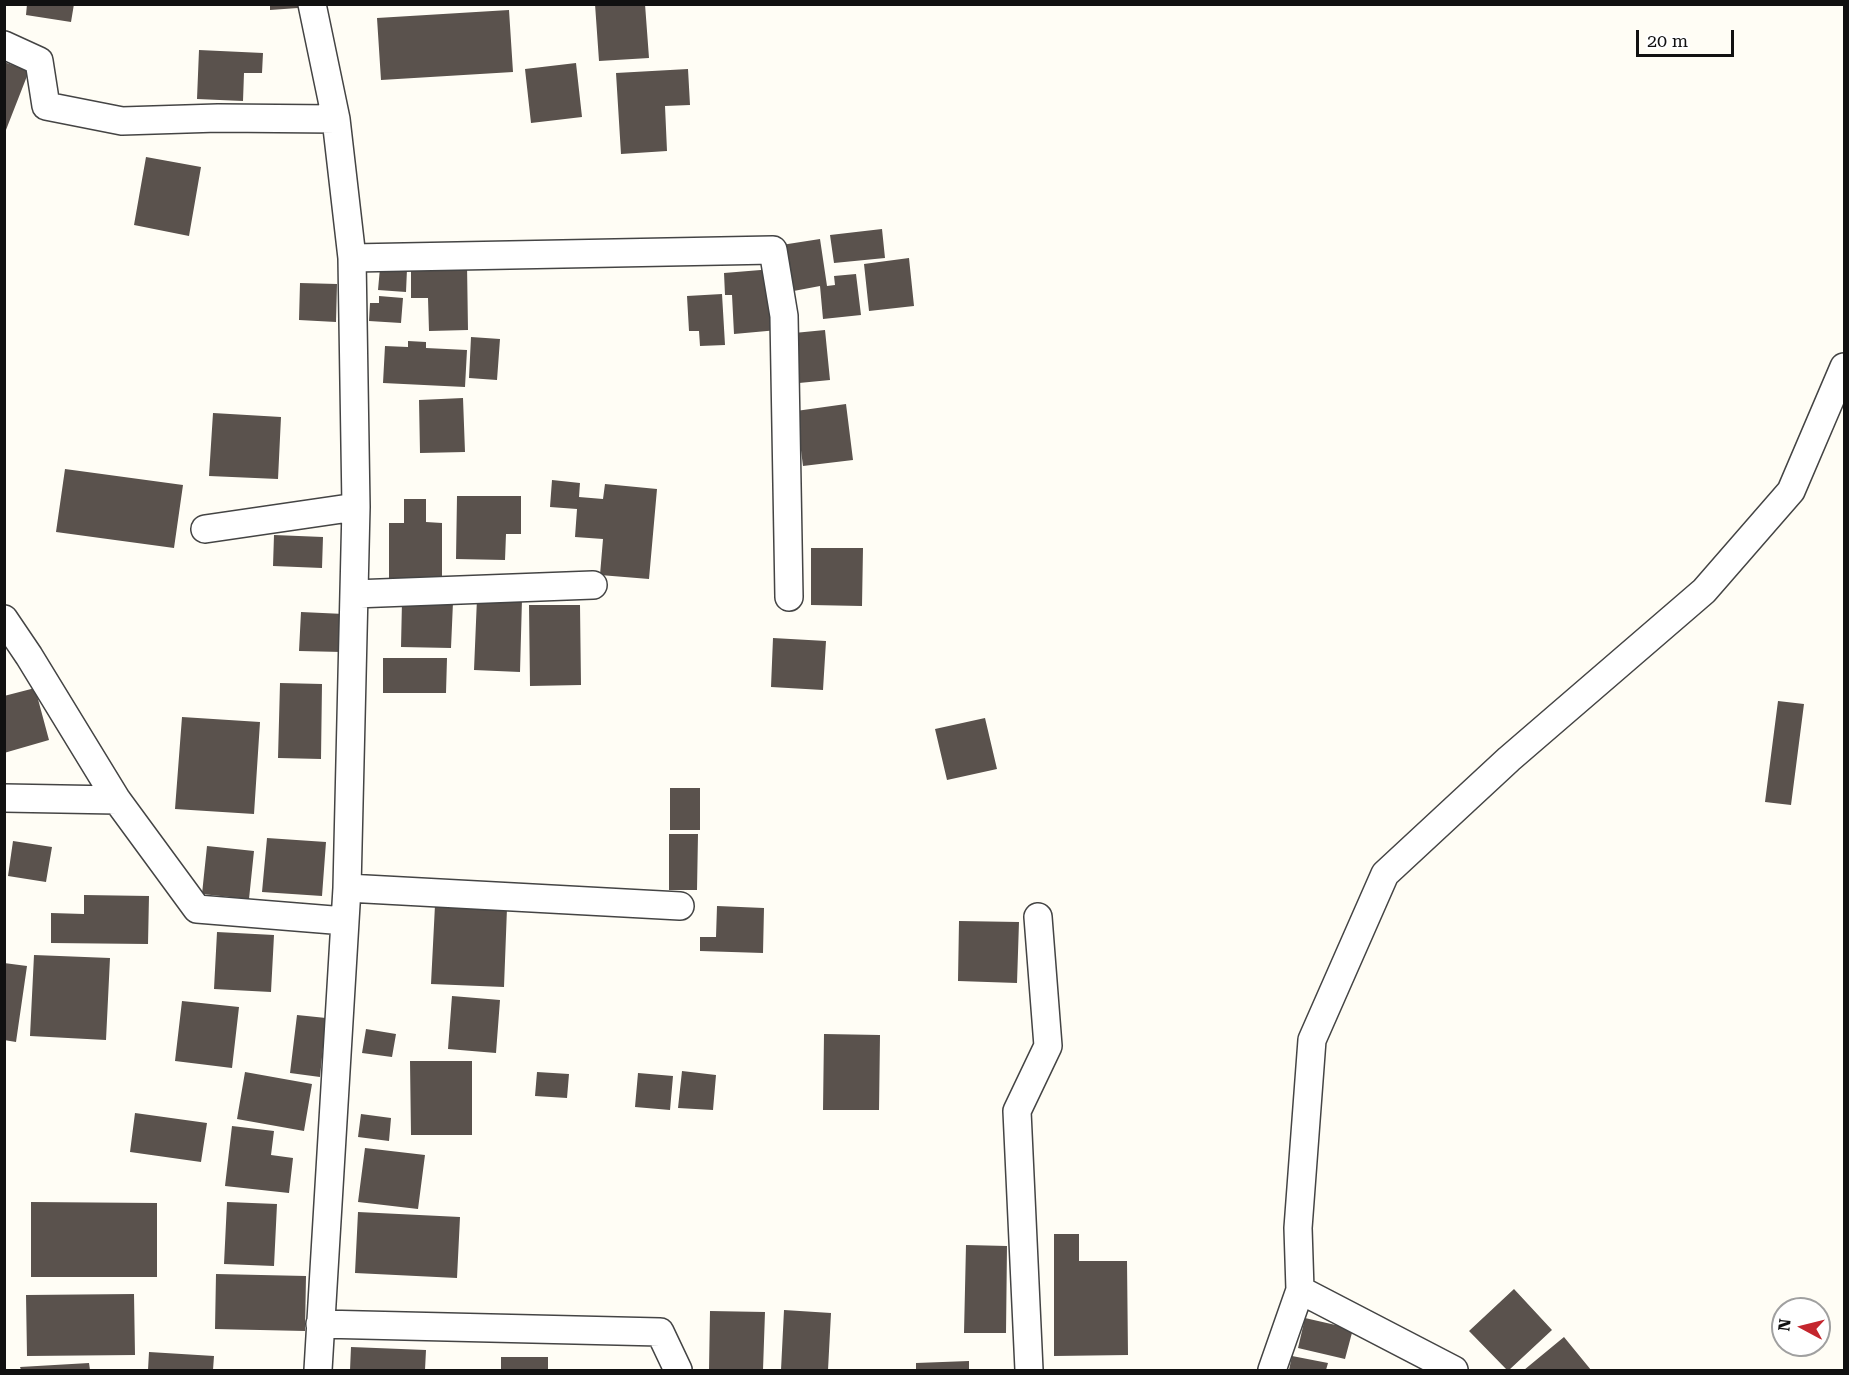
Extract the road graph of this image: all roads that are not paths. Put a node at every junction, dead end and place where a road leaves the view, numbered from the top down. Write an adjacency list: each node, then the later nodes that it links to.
1 (312, 4): 3 (street)
2 (4, 45): 3 (street)
3 (336, 119): 4 (street)
4 (352, 258): 6 (street); 10 (street)
5 (1845, 367): 18 (street)
6 (356, 507): 7 (street); 9 (street)
7 (205, 529)
8 (593, 585): 9 (street)
9 (354, 594): 14 (street)
10 (789, 597)
11 (4, 619): 13 (street)
12 (4, 798): 13 (street)
13 (117, 800): 17 (street)
14 (347, 888): 15 (street); 17 (street)
15 (680, 906)
16 (1038, 917): 22 (street)
17 (345, 921): 19 (street)
18 (1300, 1290): 23 (street); 24 (street)
19 (320, 1324): 20 (street); 21 (street)
20 (318, 1371)
21 (678, 1371)
22 (1029, 1371)
23 (1272, 1371)
24 (1454, 1371)

